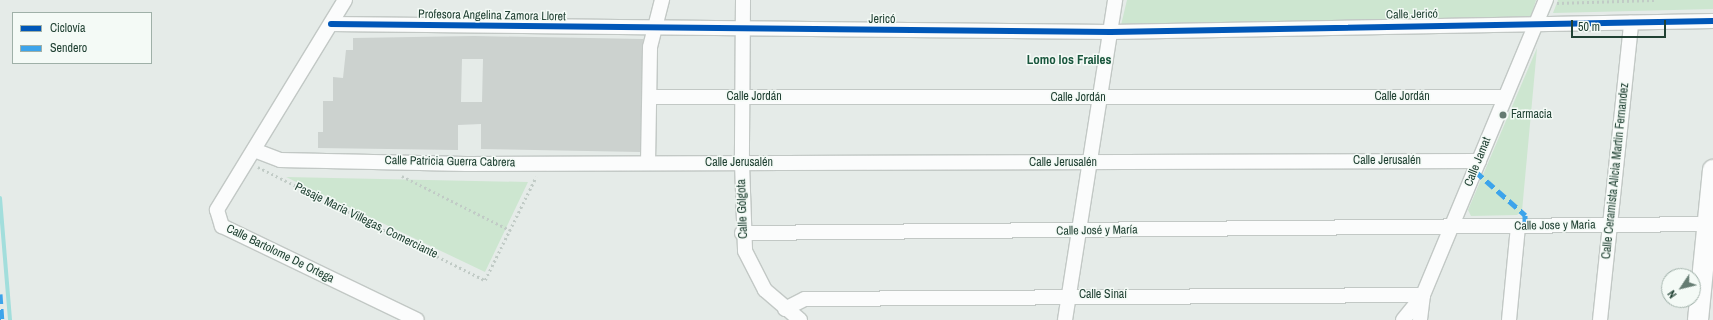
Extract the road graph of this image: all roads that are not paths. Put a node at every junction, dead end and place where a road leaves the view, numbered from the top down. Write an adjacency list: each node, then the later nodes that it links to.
1 (345, 0): 8 (street, Calle Bartolome De Ortega)
2 (662, 0): 10 (street)
3 (743, 0): 11 (street, Calle Gólgota)
4 (1115, 0): 12 (street)
5 (1545, 2): 9 (street, Calle Jamat)
6 (1713, 20): 7 (street, Calle Jericó)
7 (1632, 23): 9 (street, Calle Jericó); 25 (street, Calle Ceramista Alicia Martin Fernandez)
8 (331, 24): 10 (street, Profesora Angelina Zamora Lloret); 17 (street, Calle Bartolome De Ortega)
9 (1535, 24): 12 (street, Calle Jericó); 15 (street, Calle Jamat)
10 (654, 30): 11 (street, Jericó); 13 (street)
11 (743, 30): 12 (street, Jericó); 14 (street, Calle Gólgota)
12 (1111, 32): 16 (street)
13 (650, 97): 14 (street, Calle Jordán); 19 (street)
14 (742, 97): 16 (street, Calle Jordán); 20 (street, Calle Gólgota)
15 (1505, 97): 16 (street, Calle Jordán); 18 (street, Calle Jamat)
16 (1101, 98): 21 (street)
17 (251, 155): 19 (street, Calle Patricia Guerra Cabrera); 32 (street, Calle Bartolome De Ortega)
18 (1479, 161): 21 (street, Calle Jerusalén); 24 (street, Calle Jamat)
19 (648, 163): 20 (street, Calle Jerusalén)
20 (742, 163): 21 (street, Calle Jerusalén); 28 (street, Calle Gólgota)
21 (1090, 163): 27 (street)
22 (1713, 170): 23 (street)
23 (1707, 224): 25 (street, Calle Jose y Maria); 39 (street)
24 (1451, 226): 26 (street, Calle Jose y Maria); 27 (street, Calle José y María); 29 (street, Calle Jamat)
25 (1610, 226): 26 (street, Calle Jose y Maria); 38 (street, Calle Ceramista Alicia Martin Fernandez)
26 (1518, 227): 37 (street)
27 (1079, 231): 28 (street, Calle José y María); 30 (street)
28 (742, 233): 31 (street, Calle Gólgota)
29 (1423, 295): 30 (street, Calle Sinaí); 35 (street, Calle Jamat); 36 (street)
30 (1069, 296): 31 (street, Calle Sinaí); 34 (street)
31 (785, 309): 33 (street, Calle Gólgota)
32 (417, 320)
33 (800, 320)
34 (1065, 320)
35 (1402, 320)
36 (1420, 320)
37 (1509, 320)
38 (1600, 320)
39 (1698, 320)

